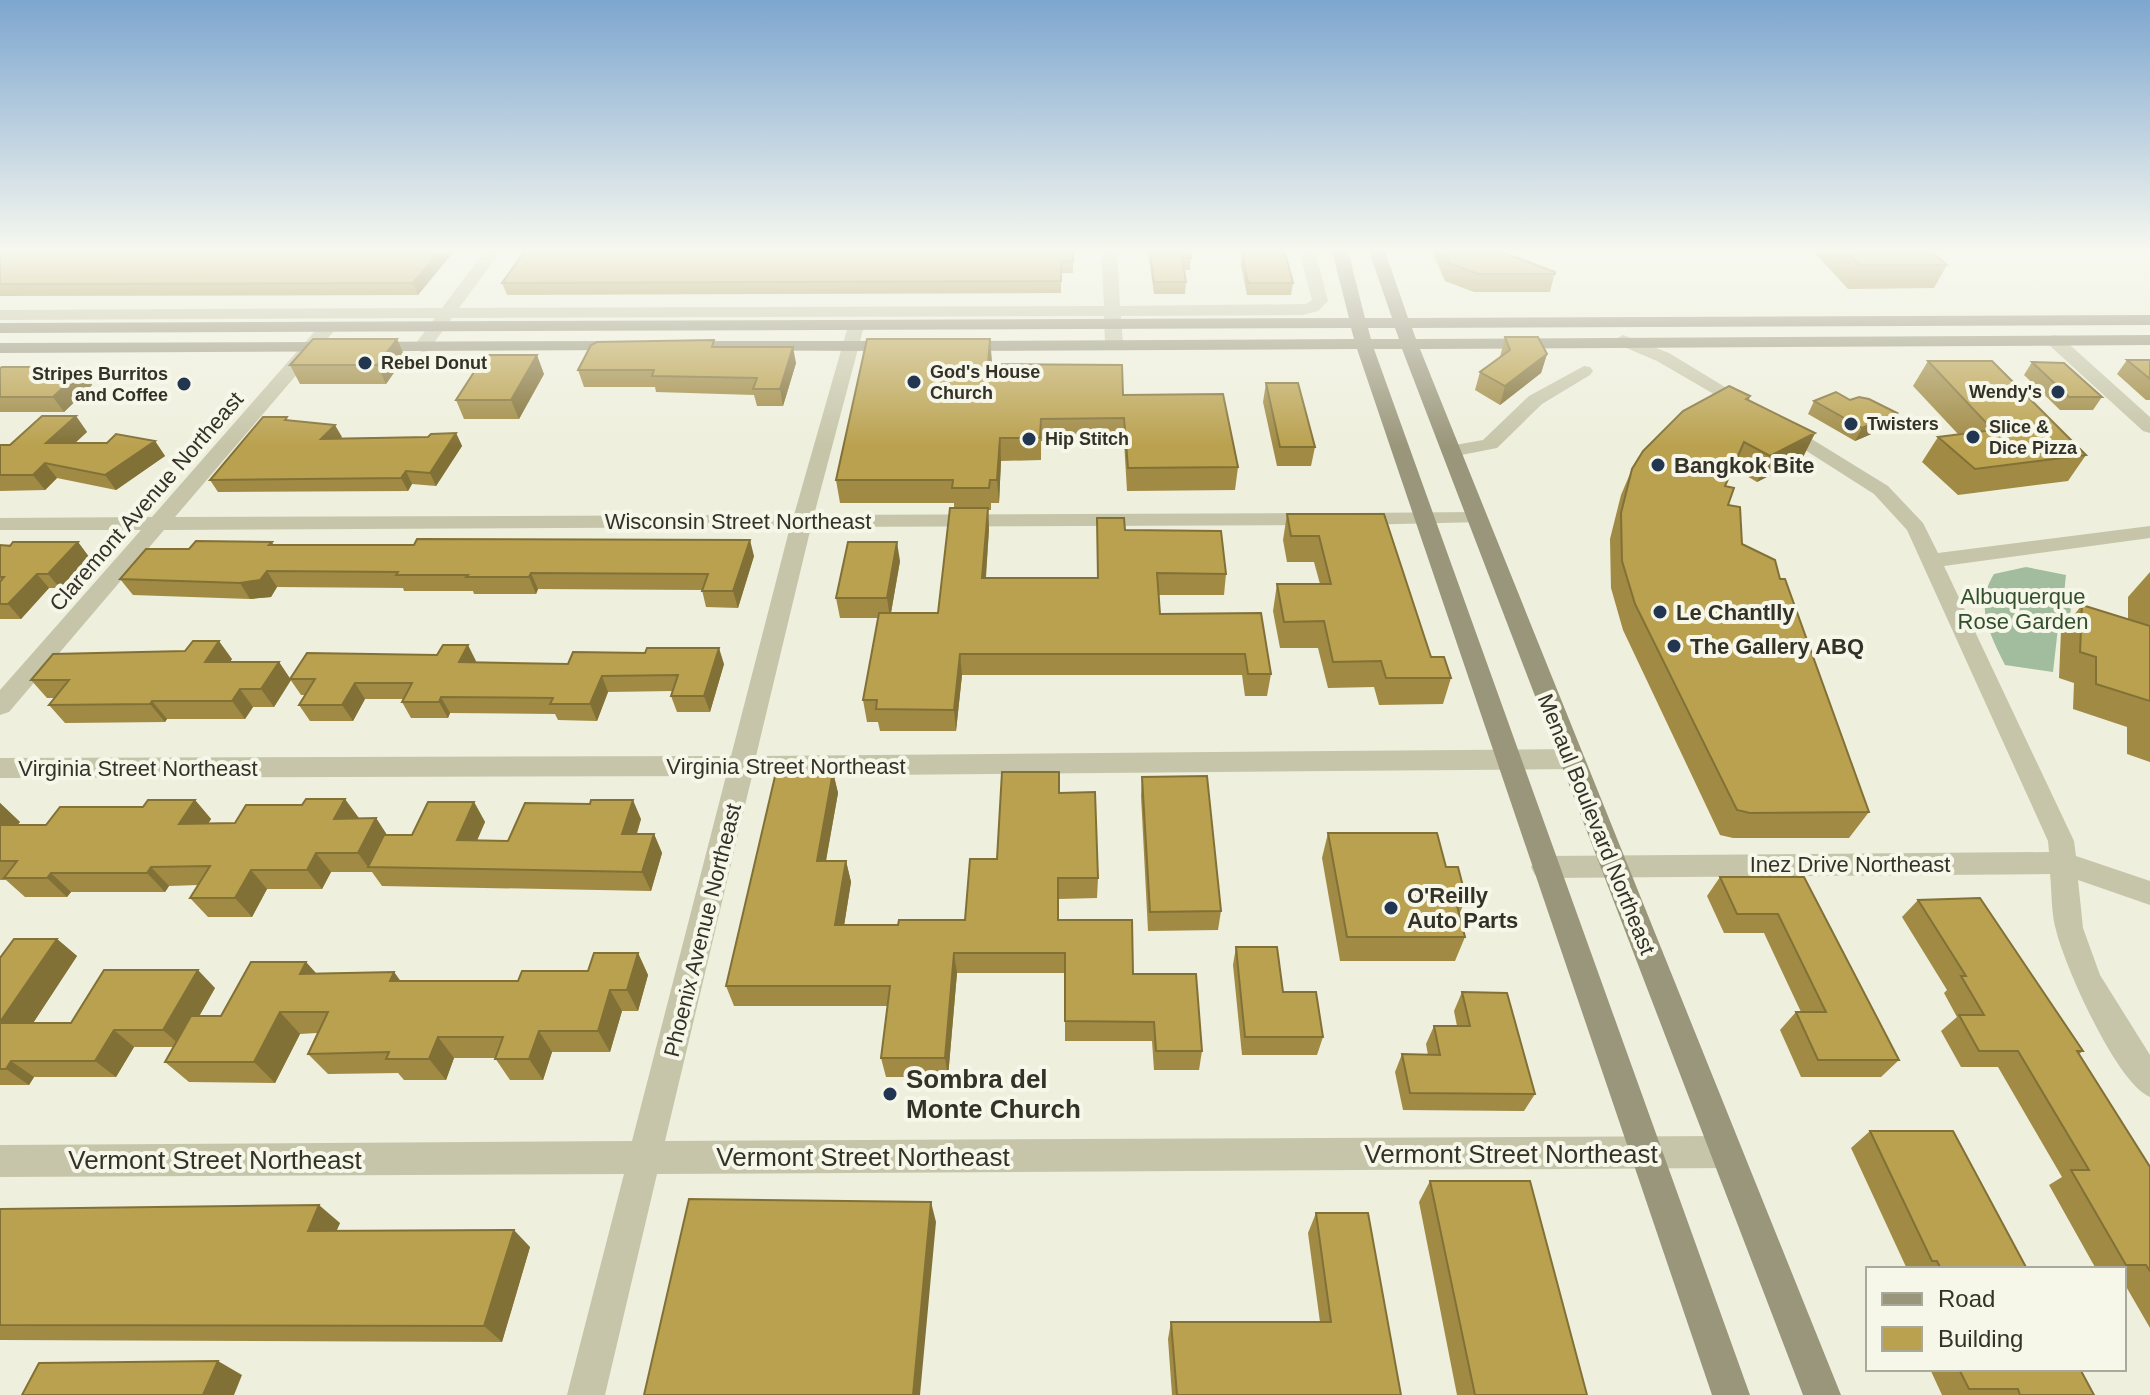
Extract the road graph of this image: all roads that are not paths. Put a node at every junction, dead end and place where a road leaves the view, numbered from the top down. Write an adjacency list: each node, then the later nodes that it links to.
1 (97, 316): 7 (street)
2 (445, 316): 7 (street)
3 (1137, 316): 6 (street)
4 (1357, 316): 14 (main road)
5 (1400, 316): 13 (main road, Menaul Boulevard Northeast)
6 (1113, 317): 7 (street); 14 (main road); 15 (main road); 21 (street)
7 (442, 320): 10 (main road); 15 (main road); 26 (street)
8 (2030, 320): 9 (main road); 13 (main road); 20 (main road)
9 (2150, 320)
10 (328, 327): 12 (main road); 28 (street, Claremont Avenue Northeast)
11 (2150, 327): 18 (main road)
12 (0, 328)
13 (1406, 332): 14 (main road); 16 (main road); 32 (main road, Menaul Boulevard Northeast)
14 (1361, 333): 21 (main road); 34 (main road)
15 (852, 336): 23 (main road); 24 (main road); 35 (street, Phoenix Avenue Northeast)
16 (1623, 340): 17 (main road); 29 (street)
17 (1688, 340): 20 (main road); 29 (street)
18 (2054, 340): 19 (main road); 20 (main road); 31 (street)
19 (2150, 340)
20 (1925, 341)
21 (1114, 344): 25 (main road)
22 (634, 346): 26 (main road)
23 (664, 346)
24 (912, 346)
25 (943, 346)
26 (422, 347): 28 (main road)
27 (0, 348): 28 (main road)
28 (311, 348): 36 (street, Claremont Avenue Northeast)
29 (1685, 369): 39 (street)
30 (1584, 371): 32 (street)
31 (2150, 427)
32 (1451, 451): 33 (main road, Menaul Boulevard Northeast)
33 (1476, 518): 34 (street, Wisconsin Street Northeast); 41 (main road, Menaul Boulevard Northeast)
34 (1426, 519): 35 (street, Wisconsin Street Northeast); 42 (main road)
35 (802, 521): 36 (street, Wisconsin Street Northeast); 43 (street, Phoenix Avenue Northeast)
36 (159, 523): 37 (street, Wisconsin Street Northeast); 40 (street, Claremont Avenue Northeast)
37 (0, 524)
38 (2150, 532): 39 (street)
39 (1932, 561): 45 (street)
40 (0, 706)
41 (1572, 759): 42 (street, Virginia Street Northeast); 46 (main road, Menaul Boulevard Northeast)
42 (1508, 761): 43 (street, Virginia Street Northeast); 47 (main road)
43 (743, 766): 44 (street, Virginia Street Northeast); 52 (street, Phoenix Avenue Northeast)
44 (0, 768)
45 (2063, 863): 46 (street, Inez Drive Northeast); 48 (street, Inez Drive Northeast); 49 (street)
46 (1614, 866): 47 (street, Inez Drive Northeast); 50 (main road, Menaul Boulevard Northeast)
47 (1545, 867): 51 (main road)
48 (2150, 893)
49 (2150, 1082)
50 (1726, 1152): 51 (street, Vermont Street Northeast); 56 (main road, Menaul Boulevard Northeast)
51 (1647, 1154): 52 (street, Vermont Street Northeast); 55 (main road)
52 (644, 1158): 53 (street, Vermont Street Northeast); 54 (street, Phoenix Avenue Northeast)
53 (0, 1161)
54 (586, 1395)
55 (1731, 1395)
56 (1822, 1395)

